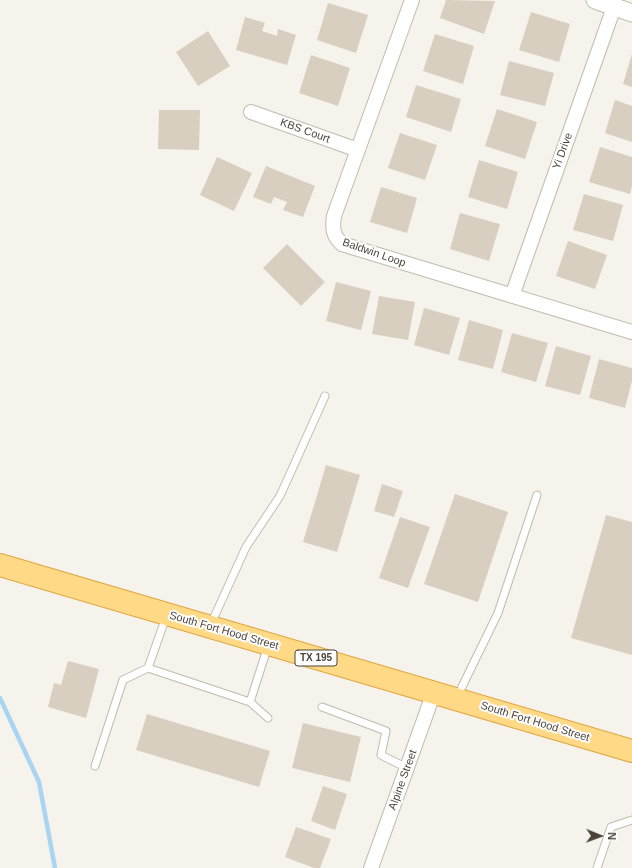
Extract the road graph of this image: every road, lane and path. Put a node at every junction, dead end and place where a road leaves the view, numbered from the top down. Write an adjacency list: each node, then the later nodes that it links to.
1 (412, 0): 6 (street, Baldwin Loop)
2 (595, 0): 3 (street)
3 (614, 7): 4 (street); 7 (street, Yi Drive)
4 (632, 13)
5 (251, 112): 6 (street, KBS Court)
6 (358, 150): 7 (street, Baldwin Loop)
7 (512, 296): 8 (street, Baldwin Loop)
8 (632, 332)
9 (325, 396): 13 (lane)
10 (537, 495): 17 (lane)
11 (0, 565): 12 (highway, South Fort Hood Street / TX 195)
12 (167, 614): 13 (highway, South Fort Hood Street / TX 195); 15 (lane)
13 (210, 626): 14 (highway, South Fort Hood Street / TX 195)
14 (268, 644): 16 (highway, South Fort Hood Street / TX 195); 18 (lane)
15 (148, 668): 18 (lane); 22 (lane)
16 (434, 692): 17 (highway, South Fort Hood Street / TX 195); 23 (street, Alpine Street)
17 (456, 698): 21 (highway, South Fort Hood Street / TX 195)
18 (250, 702): 20 (lane)
19 (322, 707): 23 (lane)
20 (268, 718)
21 (632, 751)
22 (94, 766)
23 (407, 768): 25 (street, Alpine Street)
24 (632, 820): 26 (lane)
25 (371, 868)
26 (598, 868)

